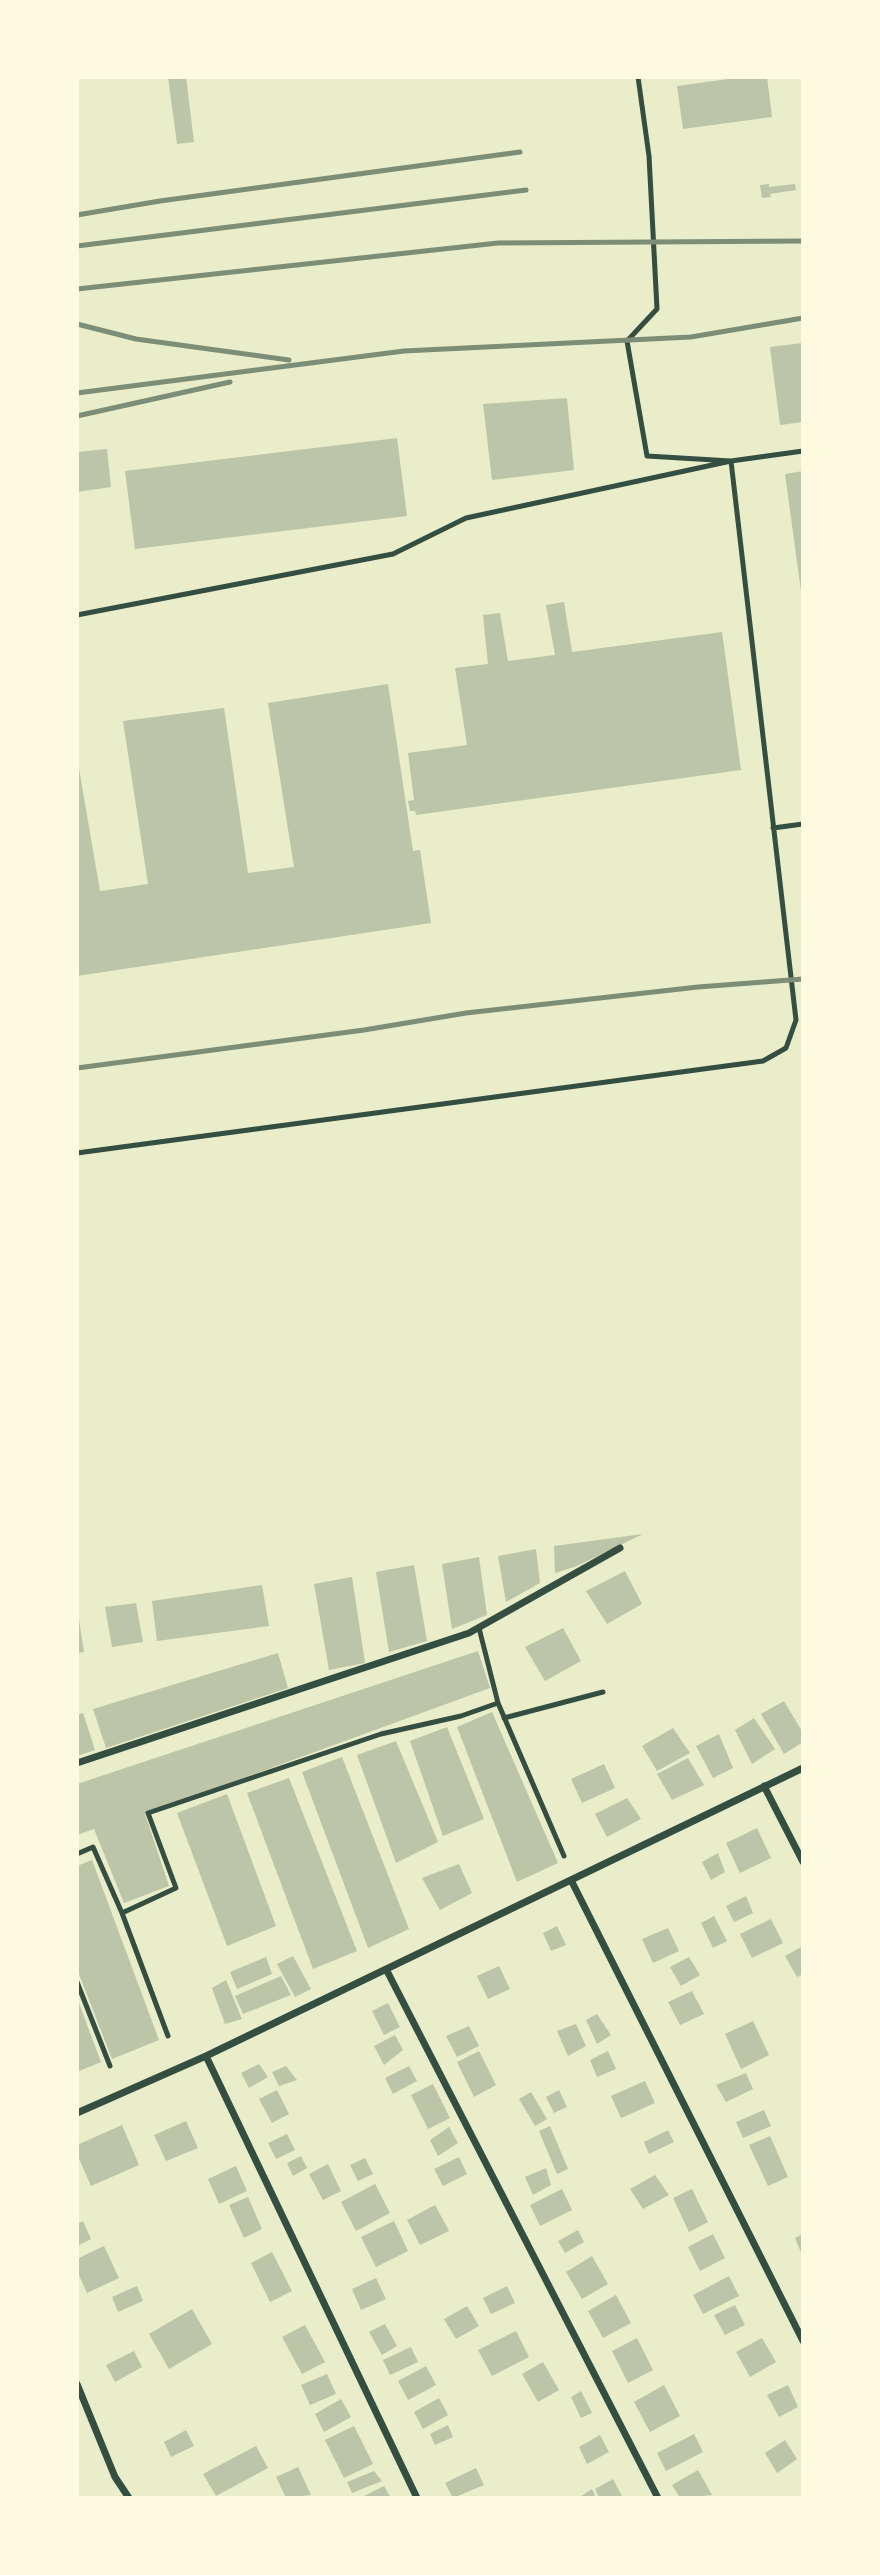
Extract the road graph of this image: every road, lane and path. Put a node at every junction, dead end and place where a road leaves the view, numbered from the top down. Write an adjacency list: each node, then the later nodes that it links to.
1 (638, 77): 3 (lane)
2 (803, 451): 3 (lane)
3 (731, 461): 4 (lane); 6 (lane)
4 (77, 615)
5 (803, 824): 6 (lane)
6 (773, 828): 7 (lane)
7 (77, 1153)
8 (620, 1548): 9 (street)
9 (479, 1628): 11 (lane); 13 (street)
10 (603, 1692): 12 (lane)
11 (498, 1703): 12 (lane); 20 (lane)
12 (504, 1717): 17 (lane)
13 (77, 1763)
14 (803, 1768): 15 (street)
15 (764, 1786): 18 (street); 19 (street)
16 (77, 1853): 20 (lane)
17 (564, 1856)
18 (803, 1862)
19 (571, 1880): 21 (street); 27 (street)
20 (122, 1913): 23 (lane)
21 (386, 1969): 24 (street); 31 (street)
22 (77, 1982): 25 (lane)
23 (168, 2036)
24 (206, 2056): 26 (street); 30 (street)
25 (110, 2066)
26 (77, 2113)
27 (803, 2341)
28 (77, 2385): 29 (street)
29 (129, 2498)
30 (417, 2498)
31 (658, 2498)

